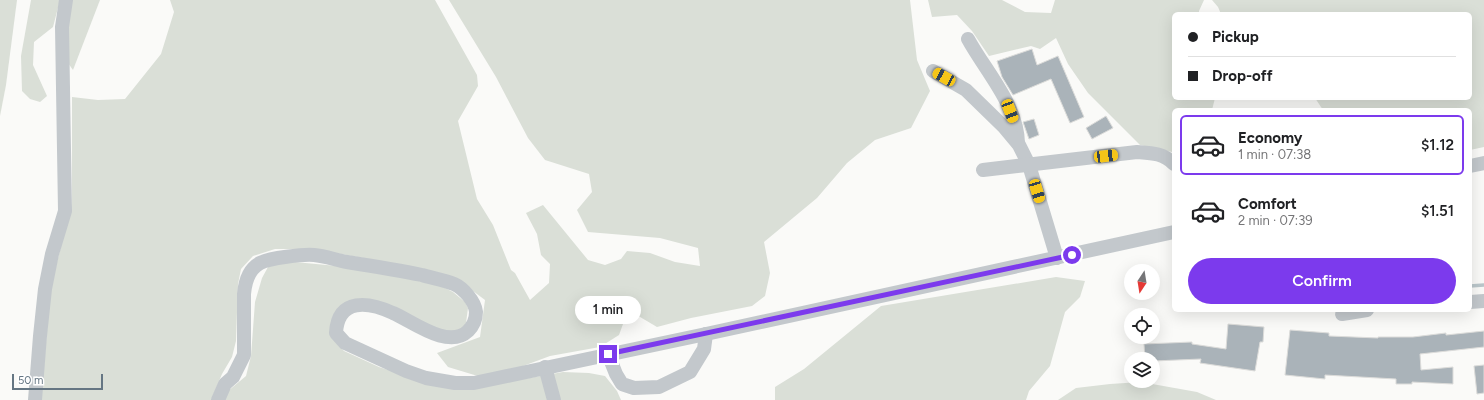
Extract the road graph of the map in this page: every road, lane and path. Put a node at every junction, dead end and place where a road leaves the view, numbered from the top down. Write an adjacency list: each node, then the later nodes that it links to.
1 (66, 0): 20 (street)
2 (968, 39): 4 (street)
3 (933, 71): 4 (street)
4 (1018, 144): 7 (street)
5 (1172, 162): 7 (street)
6 (1484, 163): 8 (street)
7 (1029, 165): 9 (street); 11 (street)
8 (1472, 166)
9 (983, 170)
10 (1172, 232): 11 (street)
11 (1057, 258): 16 (street)
12 (1484, 301): 13 (street)
13 (1472, 302)
14 (1354, 312): 15 (street)
15 (1342, 314)
16 (706, 334): 17 (street); 19 (street)
17 (608, 354): 18 (street); 19 (street)
18 (545, 367): 21 (street); 22 (street)
19 (634, 394)
20 (35, 400)
21 (218, 400)
22 (554, 400)

